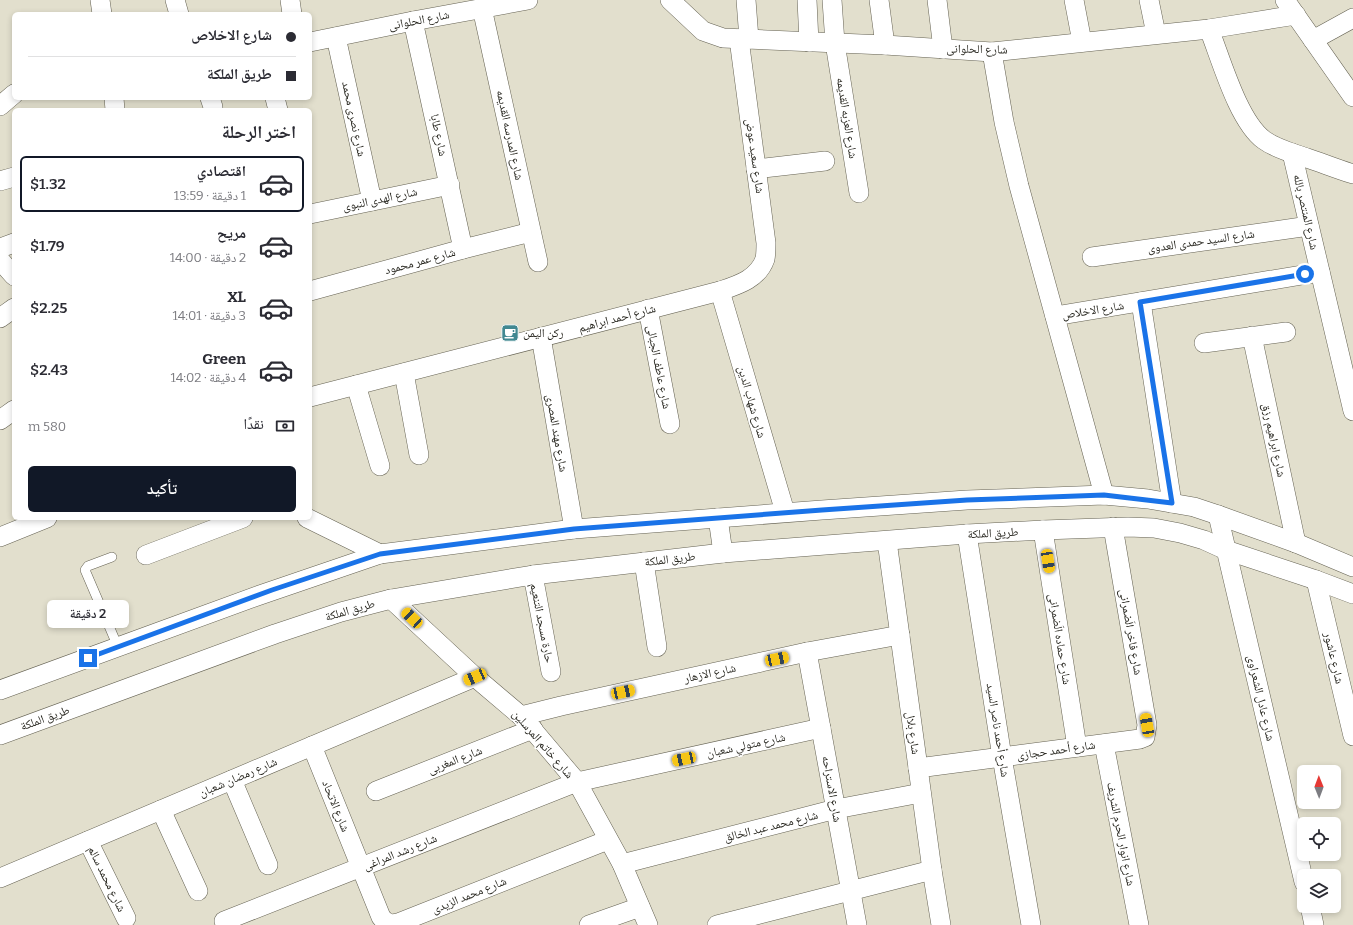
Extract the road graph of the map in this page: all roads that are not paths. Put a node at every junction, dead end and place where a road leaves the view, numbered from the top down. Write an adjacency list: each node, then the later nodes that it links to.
1 (100, 0): 16 (street)
2 (175, 0): 17 (street)
3 (290, 0): 18 (street)
4 (528, 0): 15 (street, شارع الحلوانى)
5 (670, 0): 24 (street, شارع الحلوانى)
6 (746, 0): 24 (street, شارع سعيد عوض)
7 (808, 0): 27 (street)
8 (832, 0): 29 (street, شارع العزبه القديمه)
9 (879, 0): 30 (street)
10 (937, 0): 31 (street)
11 (1074, 0): 28 (street)
12 (1149, 0): 22 (street)
13 (450, 7): 15 (street, شارع الحلوانى); 20 (street, شارع الحلوانى)
14 (1291, 7): 21 (street, شارع الحلوانى); 25 (street)
15 (482, 8): 47 (street, شارع المدرسه القديمه)
16 (102, 12)
17 (178, 12)
18 (292, 12)
19 (1353, 18): 25 (street)
20 (413, 21): 23 (street, شارع الحلوانى); 42 (street, شارع طابا)
21 (1209, 29): 22 (street, شارع الحلوانى); 36 (street)
22 (1156, 34): 28 (street, شارع الحلوانى)
23 (336, 37): 26 (street, شارع الحلوانى); 44 (street, شارع نصرى محمد)
24 (744, 39): 27 (street, شارع الحلوانى); 38 (street, شارع سعيد عوض)
25 (1313, 40): 34 (street)
26 (312, 42)
27 (809, 42): 29 (street, شارع الحلوانى)
28 (1082, 42): 32 (street, شارع الحلوانى)
29 (836, 43): 30 (street, شارع الحلوانى); 43 (street, شارع العزبه القديمه)
30 (885, 45): 31 (street, شارع الحلوانى)
31 (942, 49): 32 (street, شارع الحلوانى)
32 (992, 52): 62 (street)
33 (12, 96): 35 (street)
34 (1353, 97)
35 (0, 106)
36 (1292, 153): 39 (street); 46 (street, شارع المنتصر بالله)
37 (825, 160): 38 (street)
38 (756, 169): 54 (street, شارع سعيد عوض)
39 (1352, 173)
40 (12, 178): 41 (street)
41 (0, 181)
42 (450, 185): 44 (street, شارع الهدى النبوى); 50 (street, شارع طابا)
43 (859, 193)
44 (372, 201): 45 (street, شارع الهدى النبوى)
45 (312, 214)
46 (1310, 226): 51 (street, شارع السيد حمدى العدوى); 55 (street, شارع المنتصر بالله)
47 (531, 232): 50 (street, شارع عمر محمود); 53 (street, شارع المدرسه القديمه)
48 (12, 244): 49 (street)
49 (0, 248)
50 (463, 249): 57 (street, شارع عمر محمود)
51 (1092, 257)
52 (0, 260): 56 (street)
53 (538, 262)
54 (758, 272): 58 (street, شارع أحمد ابراهيم)
55 (1320, 272): 59 (street, شارع الاخلاص); 72 (street, شارع المنتصر بالله)
56 (12, 274)
57 (312, 290)
58 (720, 291): 61 (street, شارع أحمد ابراهيم); 79 (street, شارع شهاب الدين)
59 (1140, 302): 62 (street, شارع الاخلاص); 78 (street)
60 (12, 309): 63 (street)
61 (648, 309): 66 (street, شارع أحمد ابراهيم); 74 (street, شارع عاطف الجبالى)
62 (1055, 316): 77 (street)
63 (0, 318)
64 (1286, 332): 65 (street)
65 (1252, 336): 67 (street); 91 (street, شارع ابراهيم رزق)
66 (541, 338): 68 (street, شارع أحمد ابراهيم); 86 (street, شارع مهند المصرى)
67 (1204, 343)
68 (404, 373): 69 (street, شارع أحمد ابراهيم); 75 (street)
69 (356, 385): 70 (street, شارع أحمد ابراهيم); 76 (street)
70 (312, 396)
71 (12, 411): 73 (street)
72 (1353, 411)
73 (0, 420)
74 (670, 424)
75 (420, 455)
76 (380, 466)
77 (1104, 495): 78 (street); 79 (street)
78 (1172, 503): 80 (street)
79 (785, 512): 81 (street)
80 (1218, 514): 91 (street); 92 (street, شارع عادل الشعراوى)
81 (718, 518): 86 (street); 93 (street)
82 (42, 520): 89 (street)
83 (238, 520): 95 (street)
84 (311, 520): 94 (street)
85 (1113, 527): 87 (street, طريق الملكة); 92 (street, طريق الملكة); 113 (street, شارع فاخر الَضمرانى)
86 (574, 529): 94 (street)
87 (1043, 530): 88 (street, طريق الملكة); 117 (street, شارع حماده الَضمرانى)
88 (967, 534): 90 (street, طريق الملكة); 118 (street, شارع أحمد ناصر السيد)
89 (0, 537)
90 (887, 541): 93 (street, طريق الملكة); 103 (street, شارع بلال)
91 (1296, 543): 98 (street)
92 (1226, 550): 100 (street, طريق الملكة); 131 (street, شارع عادل الشعراوى)
93 (723, 553): 97 (street, طريق الملكة)
94 (380, 554): 104 (street)
95 (146, 556)
96 (112, 557): 104 (lane)
97 (644, 562): 99 (street, طريق الملكة); 105 (street)
98 (1353, 567)
99 (533, 575): 102 (street, طريق الملكة); 107 (street, حارة مسجد التنعيم)
100 (1316, 580): 101 (street, طريق الملكة); 114 (street, شارع عاشور)
101 (1353, 594)
102 (391, 599): 108 (street, شارع خاتم المرسلين); 112 (street, طريق الملكة)
103 (900, 635): 106 (street, شارع الازهار); 119 (street, شارع بلال)
104 (118, 647): 109 (street)
105 (657, 647)
106 (807, 652): 110 (street, شارع الازهار); 111 (street, شارع الاستراحه)
107 (551, 672)
108 (475, 677): 110 (street, شارع خاتم المرسلين); 116 (street, شارع رمضان شعبان)
109 (0, 690)
110 (527, 723): 121 (street, شارع خاتم المرسلين); 122 (street, شارع المغربى)
111 (821, 728): 121 (street, شارع متولي شعبان); 124 (street, شارع الاستراحه)
112 (0, 735)
113 (1145, 736): 115 (street, شارع أحمد حجازى)
114 (1353, 736)
115 (1104, 744): 117 (street, شارع أحمد حجازى); 146 (street, شارع انوار الحرم الشريف)
116 (312, 746): 120 (street, شارع رمضان شعبان); 130 (street, شارع الاتحاد)
117 (1077, 747): 118 (street, شارع أحمد حجازى)
118 (1002, 757): 119 (street, شارع أحمد حجازى); 145 (street, شارع أحمد ناصر السيد)
119 (918, 768): 123 (street, شارع بلال)
120 (232, 780): 125 (street, شارع رمضان شعبان); 129 (street)
121 (577, 782): 126 (street, شارع خاتم المرسلين); 130 (street, شارع رشد المراغى)
122 (376, 791)
123 (921, 793): 124 (street, شارع محمد عبد الخالق); 132 (street, شارع بلال)
124 (836, 809): 128 (street, شارع محمد عبد الخالق); 134 (street, شارع الاستراحه)
125 (161, 810): 127 (street, شارع رمضان شعبان); 135 (street)
126 (608, 840): 128 (street, شارع خاتم المرسلين); 130 (street, شارع محمد الزيدى)
127 (88, 841): 133 (street, شارع رمضان شعبان); 138 (street, شارع محمد سالم)
128 (622, 864): 136 (street, شارع خاتم المرسلين)
129 (268, 865)
130 (361, 867): 139 (street, شارع رشد المراغى)
131 (1301, 869)
132 (932, 870): 134 (street); 144 (street, شارع بلال)
133 (0, 878)
134 (850, 890): 142 (street); 143 (street, شارع الاستراحه)
135 (198, 891)
136 (640, 907): 140 (street); 141 (street, شارع خاتم المرسلين)
137 (1311, 913): 147 (street)
138 (126, 918)
139 (224, 921)
140 (589, 925)
141 (648, 925)
142 (717, 925)
143 (857, 925)
144 (941, 925)
145 (1031, 925)
146 (1139, 925)
147 (1314, 925)

